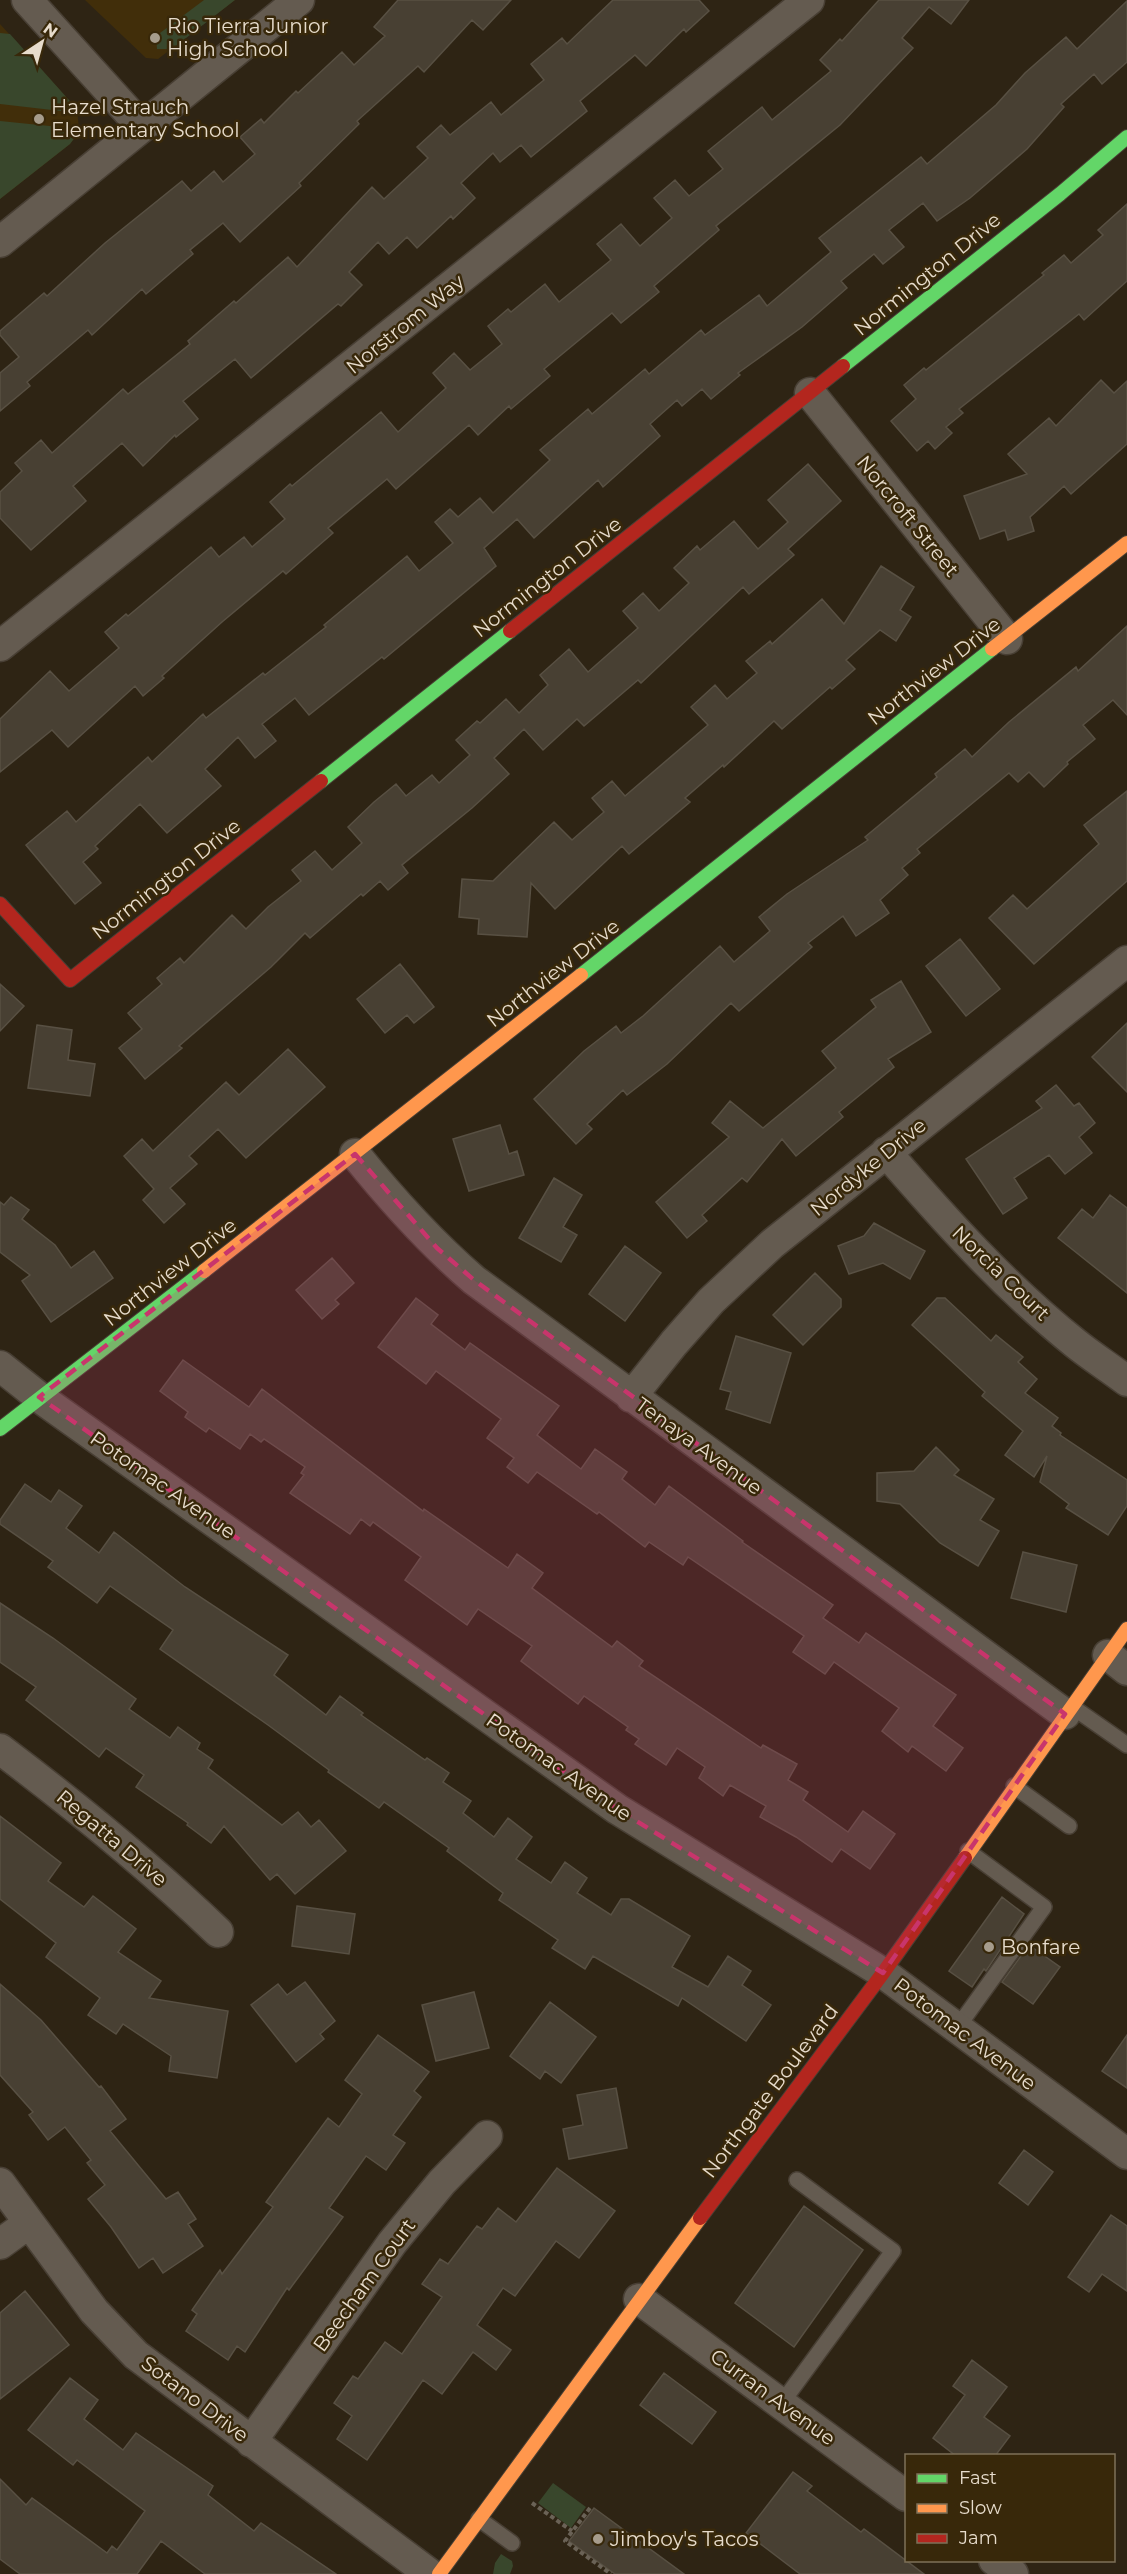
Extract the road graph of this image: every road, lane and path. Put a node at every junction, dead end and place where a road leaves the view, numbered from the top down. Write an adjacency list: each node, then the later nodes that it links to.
1 (27, 0): 4 (street)
2 (299, 0): 4 (street)
3 (808, 0): 10 (street, Norstrom Way)
4 (142, 127): 6 (street)
5 (1127, 136): 7 (street, Normington Drive)
6 (0, 242)
7 (810, 393): 9 (street, Norcroft Street); 11 (street, Normington Drive)
8 (1127, 543): 9 (street, Northview Drive)
9 (1007, 639): 14 (street, Northview Drive)
10 (0, 646)
11 (0, 904)
12 (1126, 965): 13 (street, Nordyke Drive)
13 (886, 1152): 16 (street, Norcia Court); 18 (street, Nordyke Drive)
14 (355, 1154): 17 (street, Northview Drive); 18 (street, Tenaya Avenue)
15 (0, 1366): 17 (street, Potomac Avenue)
16 (1127, 1381)
17 (39, 1397): 19 (street, Northview Drive); 29 (street, Potomac Avenue)
18 (632, 1397): 22 (street, Tenaya Avenue)
19 (0, 1429)
20 (1127, 1629): 21 (street, Northgate Boulevard)
21 (1117, 1662): 22 (street, Northgate Boulevard)
22 (1068, 1710): 23 (lane); 25 (street, Northgate Boulevard)
23 (1127, 1745)
24 (0, 1749): 28 (street, Regatta Drive)
25 (1014, 1786): 26 (lane); 27 (street, Northgate Boulevard)
26 (1069, 1826)
27 (968, 1851): 29 (street, Northgate Boulevard); 30 (lane)
28 (218, 1932)
29 (883, 1973): 30 (street, Potomac Avenue); 37 (street, Northgate Boulevard)
30 (957, 2028): 32 (street, Potomac Avenue)
31 (487, 2136): 39 (street, Beecham Court)
32 (1127, 2154)
33 (797, 2180): 38 (lane)
34 (0, 2183): 35 (street, Sotano Drive)
35 (29, 2223): 36 (street); 39 (street, Sotano Drive)
36 (0, 2244)
37 (639, 2299): 38 (street, Curran Avenue); 43 (street, Northgate Boulevard)
38 (781, 2404): 40 (street, Curran Avenue)
39 (251, 2442): 47 (street, Sotano Drive)
40 (905, 2495)
41 (532, 2503): 44 (path)
42 (590, 2508): 44 (path)
43 (479, 2519): 45 (lane); 48 (street, Northgate Boulevard)
44 (572, 2531): 49 (path)
45 (512, 2543)
46 (997, 2562): 50 (street)
47 (430, 2574)
48 (439, 2574)
49 (611, 2574)
50 (1013, 2574)

